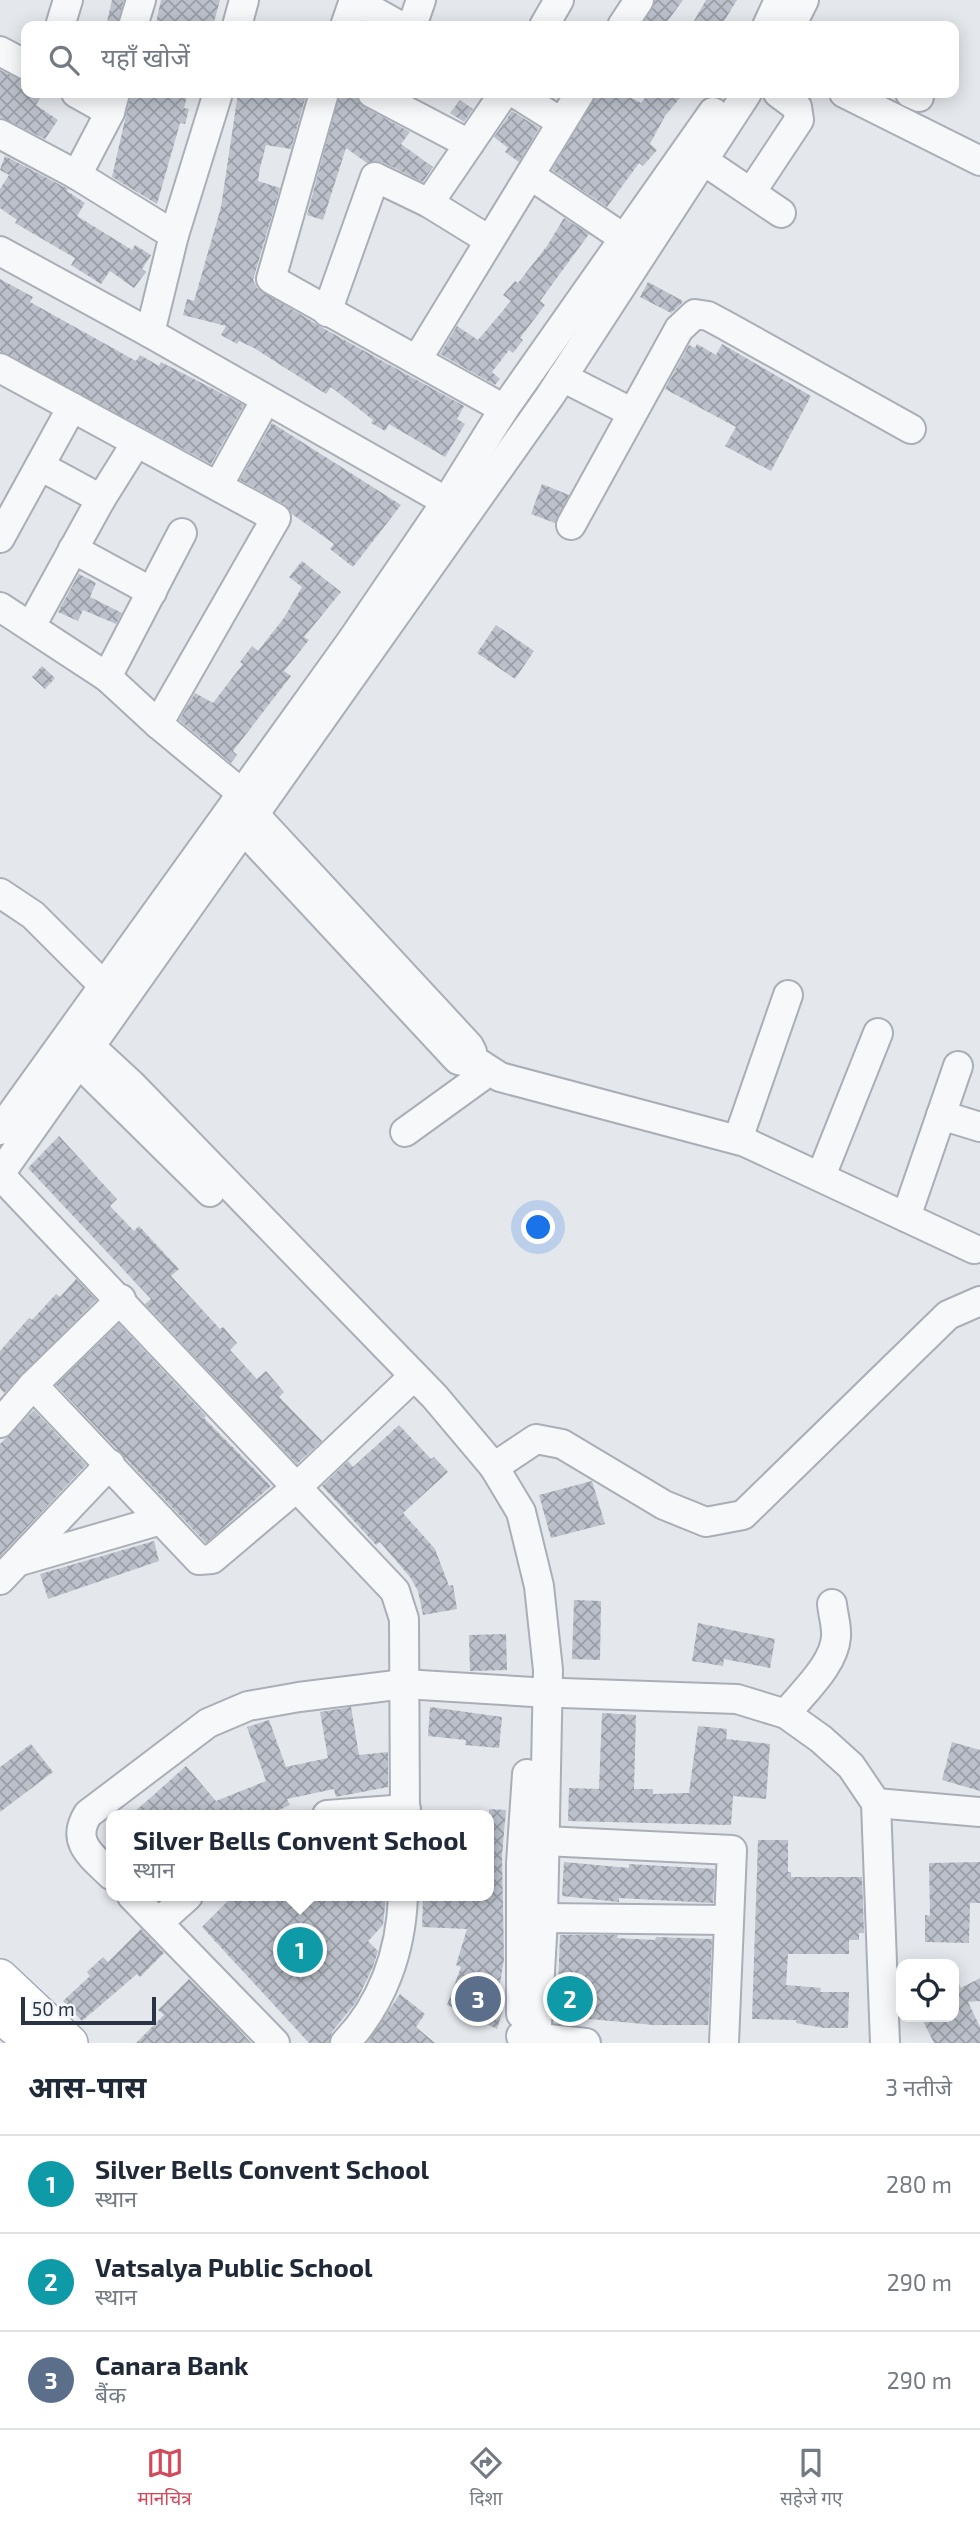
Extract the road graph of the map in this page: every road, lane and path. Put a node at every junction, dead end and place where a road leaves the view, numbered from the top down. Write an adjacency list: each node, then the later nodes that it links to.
1 (68, 0): 10 (street)
2 (141, 0): 11 (street)
3 (244, 0): 12 (street)
4 (354, 0): 13 (street); 14 (street)
5 (421, 0): 15 (street)
6 (559, 0): 16 (street)
7 (639, 0): 17 (street)
8 (779, 0): 18 (street)
9 (804, 0): 19 (street)
10 (62, 21)
11 (135, 21)
12 (238, 21)
13 (347, 21)
14 (391, 21)
15 (414, 21)
16 (547, 21)
17 (625, 21)
18 (769, 21)
19 (794, 21)
20 (0, 51): 21 (street)
21 (21, 62)
22 (216, 98): 43 (street)
23 (323, 98): 47 (street)
24 (382, 98): 35 (street)
25 (501, 98): 35 (street)
26 (523, 98): 33 (street)
27 (577, 98): 33 (street)
28 (723, 98): 44 (street)
29 (744, 98): 36 (street)
30 (785, 98): 40 (street)
31 (854, 98): 37 (street)
32 (113, 102): 38 (street)
33 (562, 122): 39 (street)
34 (0, 134): 38 (street)
35 (469, 144): 41 (street)
36 (704, 161): 40 (street); 51 (street)
37 (980, 161)
38 (77, 174): 43 (street)
39 (530, 175): 44 (street); 45 (street)
40 (752, 191): 42 (street)
41 (429, 203): 45 (street); 47 (street)
42 (781, 213)
43 (174, 235): 48 (street)
44 (625, 239): 54 (street)
45 (489, 240): 49 (street)
46 (0, 252): 48 (street)
47 (327, 312): 49 (street)
48 (150, 333): 52 (street)
49 (418, 358): 54 (street)
50 (3, 375): 53 (street)
51 (562, 377): 55 (street); 61 (street)
52 (265, 401): 59 (street); 61 (street)
53 (72, 407): 57 (street); 58 (street)
54 (504, 409): 61 (street)
55 (631, 412): 56 (street); 62 (street)
56 (911, 429)
57 (136, 443): 59 (street); 60 (street)
58 (40, 466): 60 (street); 64 (street)
59 (218, 486): 70 (street)
60 (101, 499): 65 (street)
61 (457, 508): 71 (street)
62 (571, 525)
63 (183, 533): 66 (street)
64 (0, 538)
65 (73, 549): 66 (street); 68 (street)
66 (152, 592): 69 (street)
67 (0, 607): 68 (street)
68 (30, 625): 69 (street)
69 (107, 677): 70 (street)
70 (158, 724): 71 (street)
71 (250, 812): 73 (street); 77 (street)
72 (0, 893): 73 (street)
73 (113, 995): 76 (street)
74 (788, 995): 83 (street)
75 (878, 1033): 85 (street)
76 (75, 1045): 81 (street); 84 (street); 90 (street)
77 (479, 1065): 82 (street); 83 (street)
78 (958, 1066): 79 (street)
79 (941, 1115): 80 (street); 86 (street)
80 (980, 1128)
81 (0, 1130)
82 (405, 1132)
83 (738, 1139): 85 (street)
84 (0, 1175): 88 (street)
85 (821, 1176): 86 (street)
86 (906, 1217): 87 (street)
87 (974, 1249)
88 (121, 1299): 91 (street); 95 (street)
89 (980, 1301): 94 (street)
90 (409, 1381): 94 (street); 95 (street); 100 (street)
91 (33, 1385): 92 (street); 93 (street)
92 (0, 1423)
93 (110, 1464): 96 (street); 97 (street)
94 (494, 1467): 100 (street)
95 (296, 1488): 96 (street); 99 (street)
96 (161, 1520): 97 (street)
97 (10, 1571)
98 (832, 1604): 101 (street)
99 (404, 1684): 100 (street); 103 (street); 106 (street)
100 (540, 1692): 101 (street); 105 (street); 115 (street)
101 (786, 1714): 102 (street)
102 (876, 1803): 104 (street); 121 (street)
103 (406, 1810)
104 (980, 1812)
105 (544, 1842): 110 (street); 111 (street)
106 (106, 1870)
107 (137, 1901): 112 (street)
108 (182, 1901): 112 (street)
109 (402, 1901): 118 (street)
110 (543, 1918): 111 (street); 115 (street)
111 (729, 1920): 120 (street)
112 (159, 1922): 117 (street)
113 (0, 1977): 114 (main road)
114 (17, 2027): 116 (main road)
115 (527, 2040): 119 (street)
116 (70, 2043)
117 (275, 2043)
118 (345, 2043)
119 (586, 2043)
120 (724, 2043)
121 (885, 2043)

